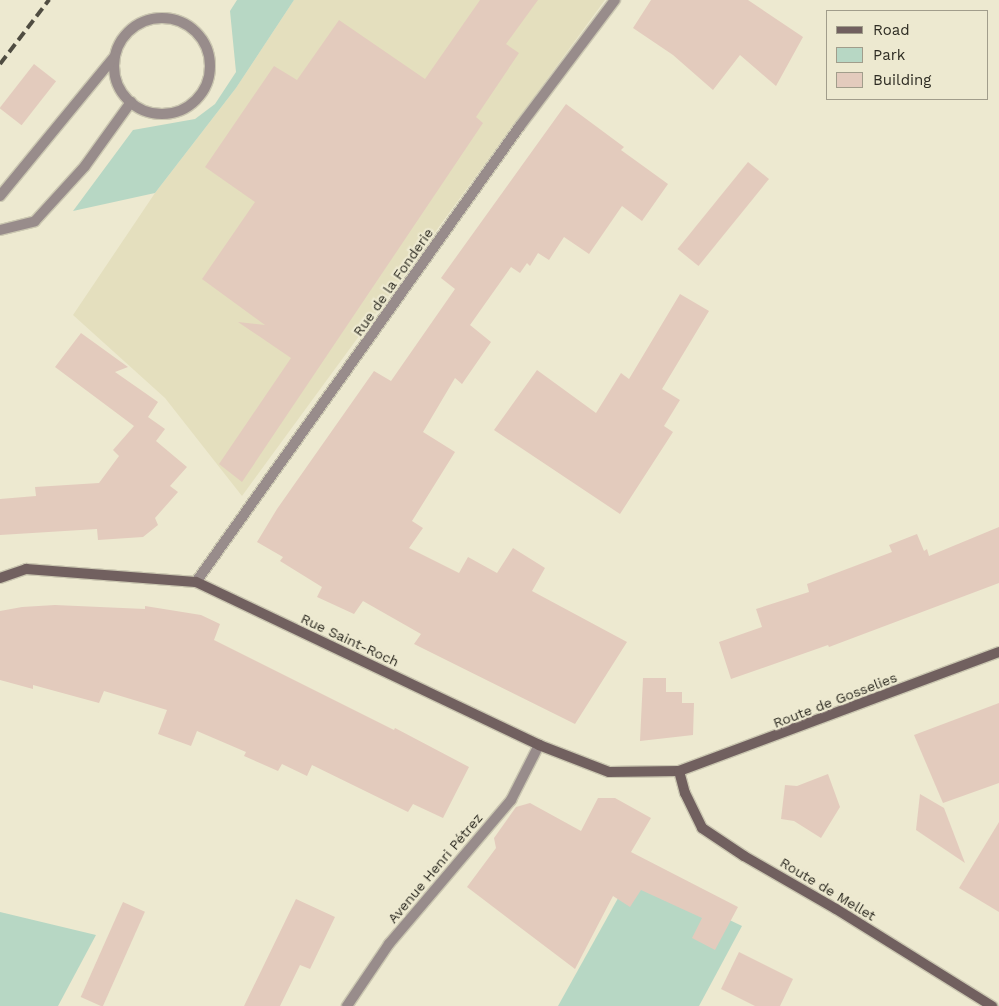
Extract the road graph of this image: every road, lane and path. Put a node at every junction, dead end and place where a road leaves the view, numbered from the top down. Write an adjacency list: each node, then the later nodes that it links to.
1 (615, 0): 7 (street, Rue de la Fonderie)
2 (116, 56): 3 (street); 3 (street); 4 (street)
3 (131, 102): 5 (street)
4 (0, 196)
5 (0, 230)
6 (0, 578): 7 (main road, Rue Saint-Roch)
7 (196, 582): 9 (main road, Rue Saint-Roch)
8 (999, 652): 10 (main road, Route de Gosselies)
9 (539, 746): 10 (main road, Rue Saint-Roch); 11 (street, Avenue Henri Pétrez)
10 (679, 771): 12 (main road, Route de Mellet)
11 (347, 1006)
12 (992, 1006)

